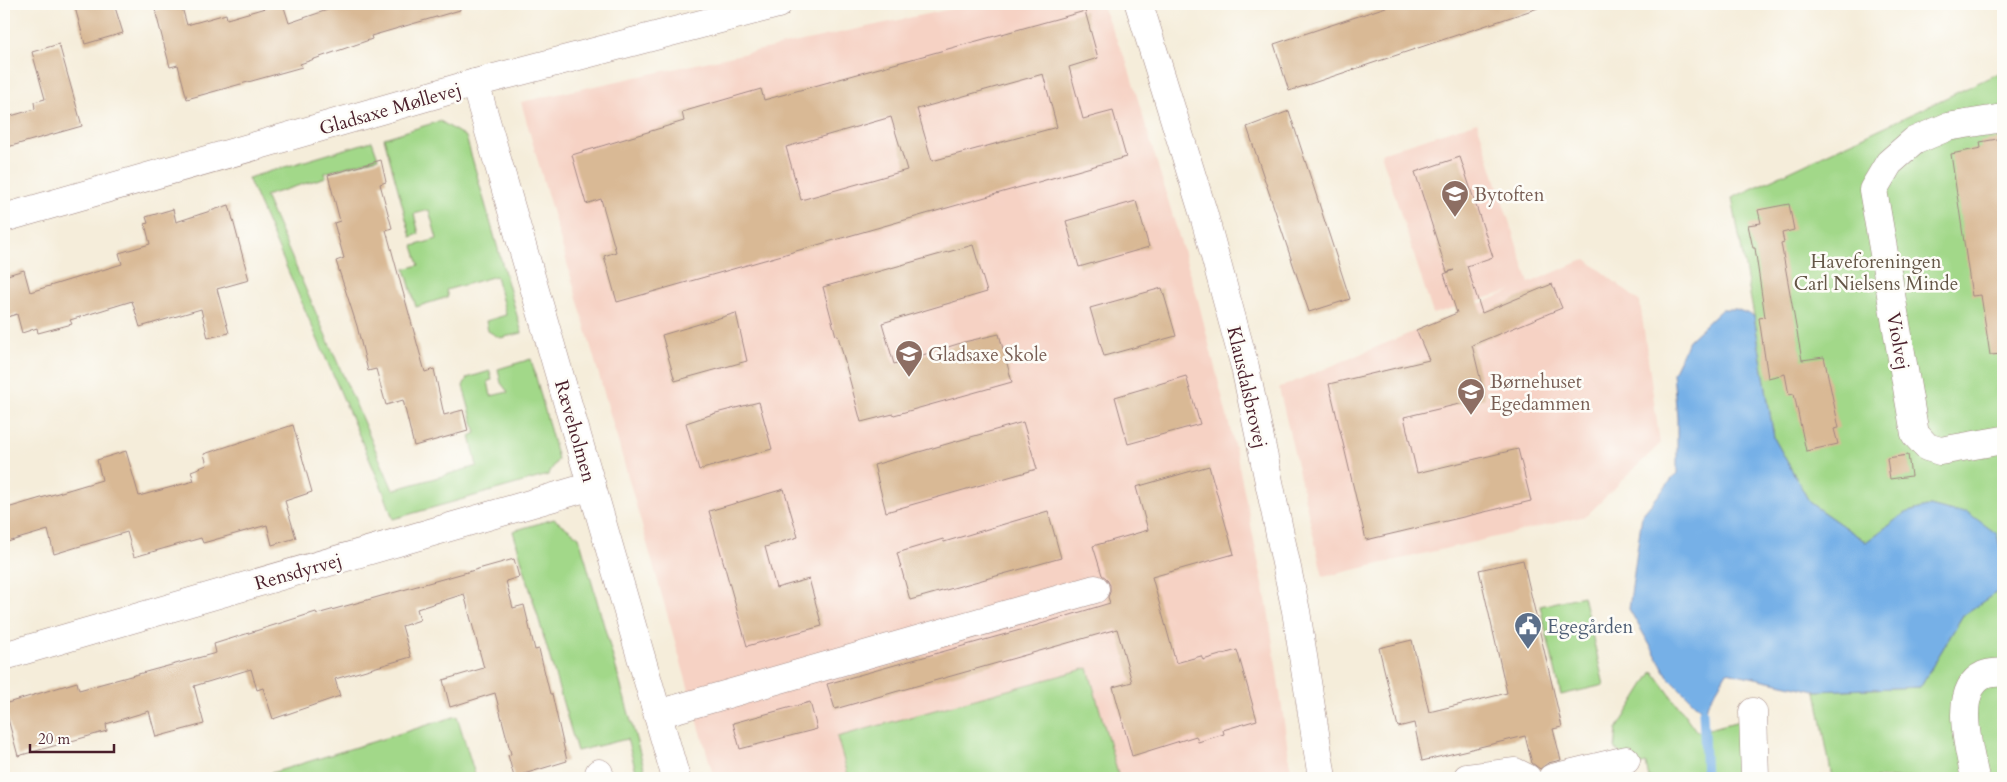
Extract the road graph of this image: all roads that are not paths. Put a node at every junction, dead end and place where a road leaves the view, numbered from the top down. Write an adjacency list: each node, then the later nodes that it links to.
1 (778, 4): 3 (street, Gladsaxe Møllevej)
2 (1139, 4): 15 (street, Klausdalsbrovej)
3 (475, 83): 5 (street, Gladsaxe Møllevej); 7 (street, Ræveholmen)
4 (2003, 118): 6 (street, Violvej)
5 (4, 218)
6 (2003, 440)
7 (592, 486): 9 (street, Rensdyrvej); 12 (street, Ræveholmen)
8 (1095, 589): 12 (street)
9 (4, 656)
10 (2003, 672): 20 (street)
11 (1753, 712): 19 (street)
12 (658, 714): 14 (street, Ræveholmen)
13 (1626, 760): 18 (street)
14 (676, 778)
15 (1322, 778)
16 (1467, 778): 17 (street)
17 (1527, 778)
18 (1552, 778)
19 (1755, 778)
20 (1975, 778)

